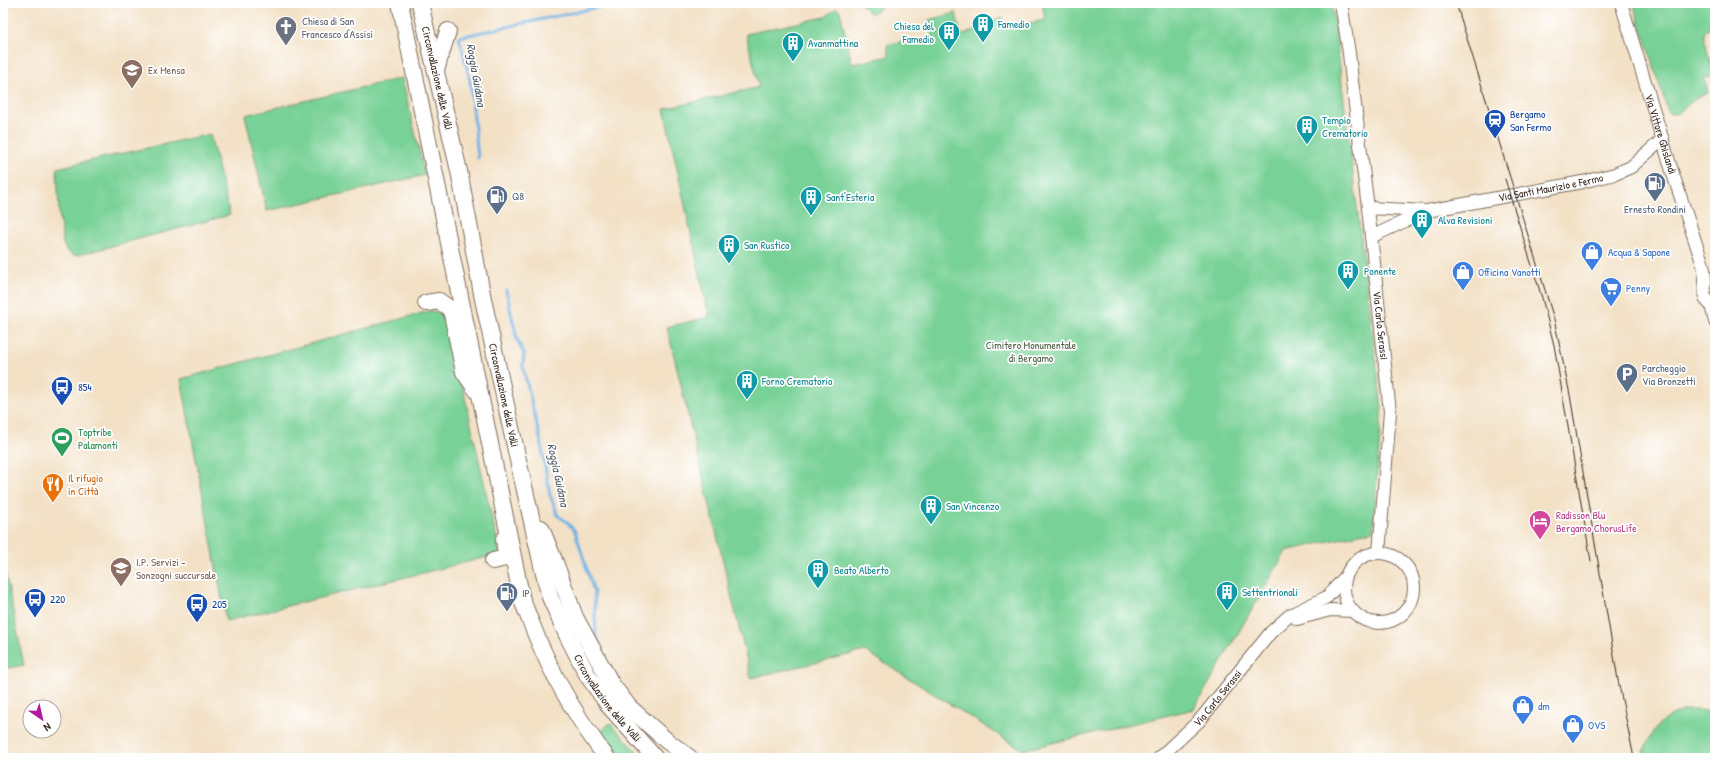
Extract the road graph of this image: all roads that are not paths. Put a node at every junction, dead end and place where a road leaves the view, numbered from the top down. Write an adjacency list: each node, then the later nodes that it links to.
1 (400, 3): 17 (highway, Circonvallazione delle Valli)
2 (1341, 3): 8 (street, Via Carlo Serassi)
3 (1621, 3): 7 (street, Via Vittore Ghislandi)
4 (422, 7): 6 (highway, Circonvallazione delle Valli)
5 (448, 31): 6 (highway)
6 (436, 70): 19 (highway, Circonvallazione delle Valli)
7 (1663, 139): 9 (street, Via Santi Maurizio e Fermo); 11 (street, Via Vittore Ghislandi)
8 (1368, 208): 9 (street, Via Santi Maurizio e Fermo); 10 (street, Via Carlo Serassi)
9 (1427, 211): 10 (street, Via Santi Maurizio e Fermo)
10 (1371, 237): 20 (street, Via Carlo Serassi)
11 (1703, 265): 12 (street, Via Vittore Ghislandi); 13 (street, Via Vittore Ghislandi)
12 (1715, 278): 13 (street)
13 (1704, 288): 15 (street)
14 (426, 303): 17 (highway)
15 (1713, 305): 16 (street)
16 (1715, 322)
17 (482, 399): 18 (highway, Circonvallazione delle Valli)
18 (499, 485): 21 (highway); 26 (highway, Circonvallazione delle Valli)
19 (530, 510): 25 (highway); 27 (highway, Circonvallazione delle Valli)
20 (1379, 553): 22 (street, Via Carlo Serassi); 23 (street, Via Carlo Serassi)
21 (493, 561)
22 (1345, 577): 23 (street); 24 (street, Via Carlo Serassi)
23 (1352, 611): 24 (street, Via Carlo Serassi)
24 (1270, 632): 30 (street, Via Carlo Serassi)
25 (600, 662): 28 (highway); 29 (highway)
26 (607, 758)
27 (655, 758)
28 (690, 758)
29 (702, 758)
30 (1159, 758)

